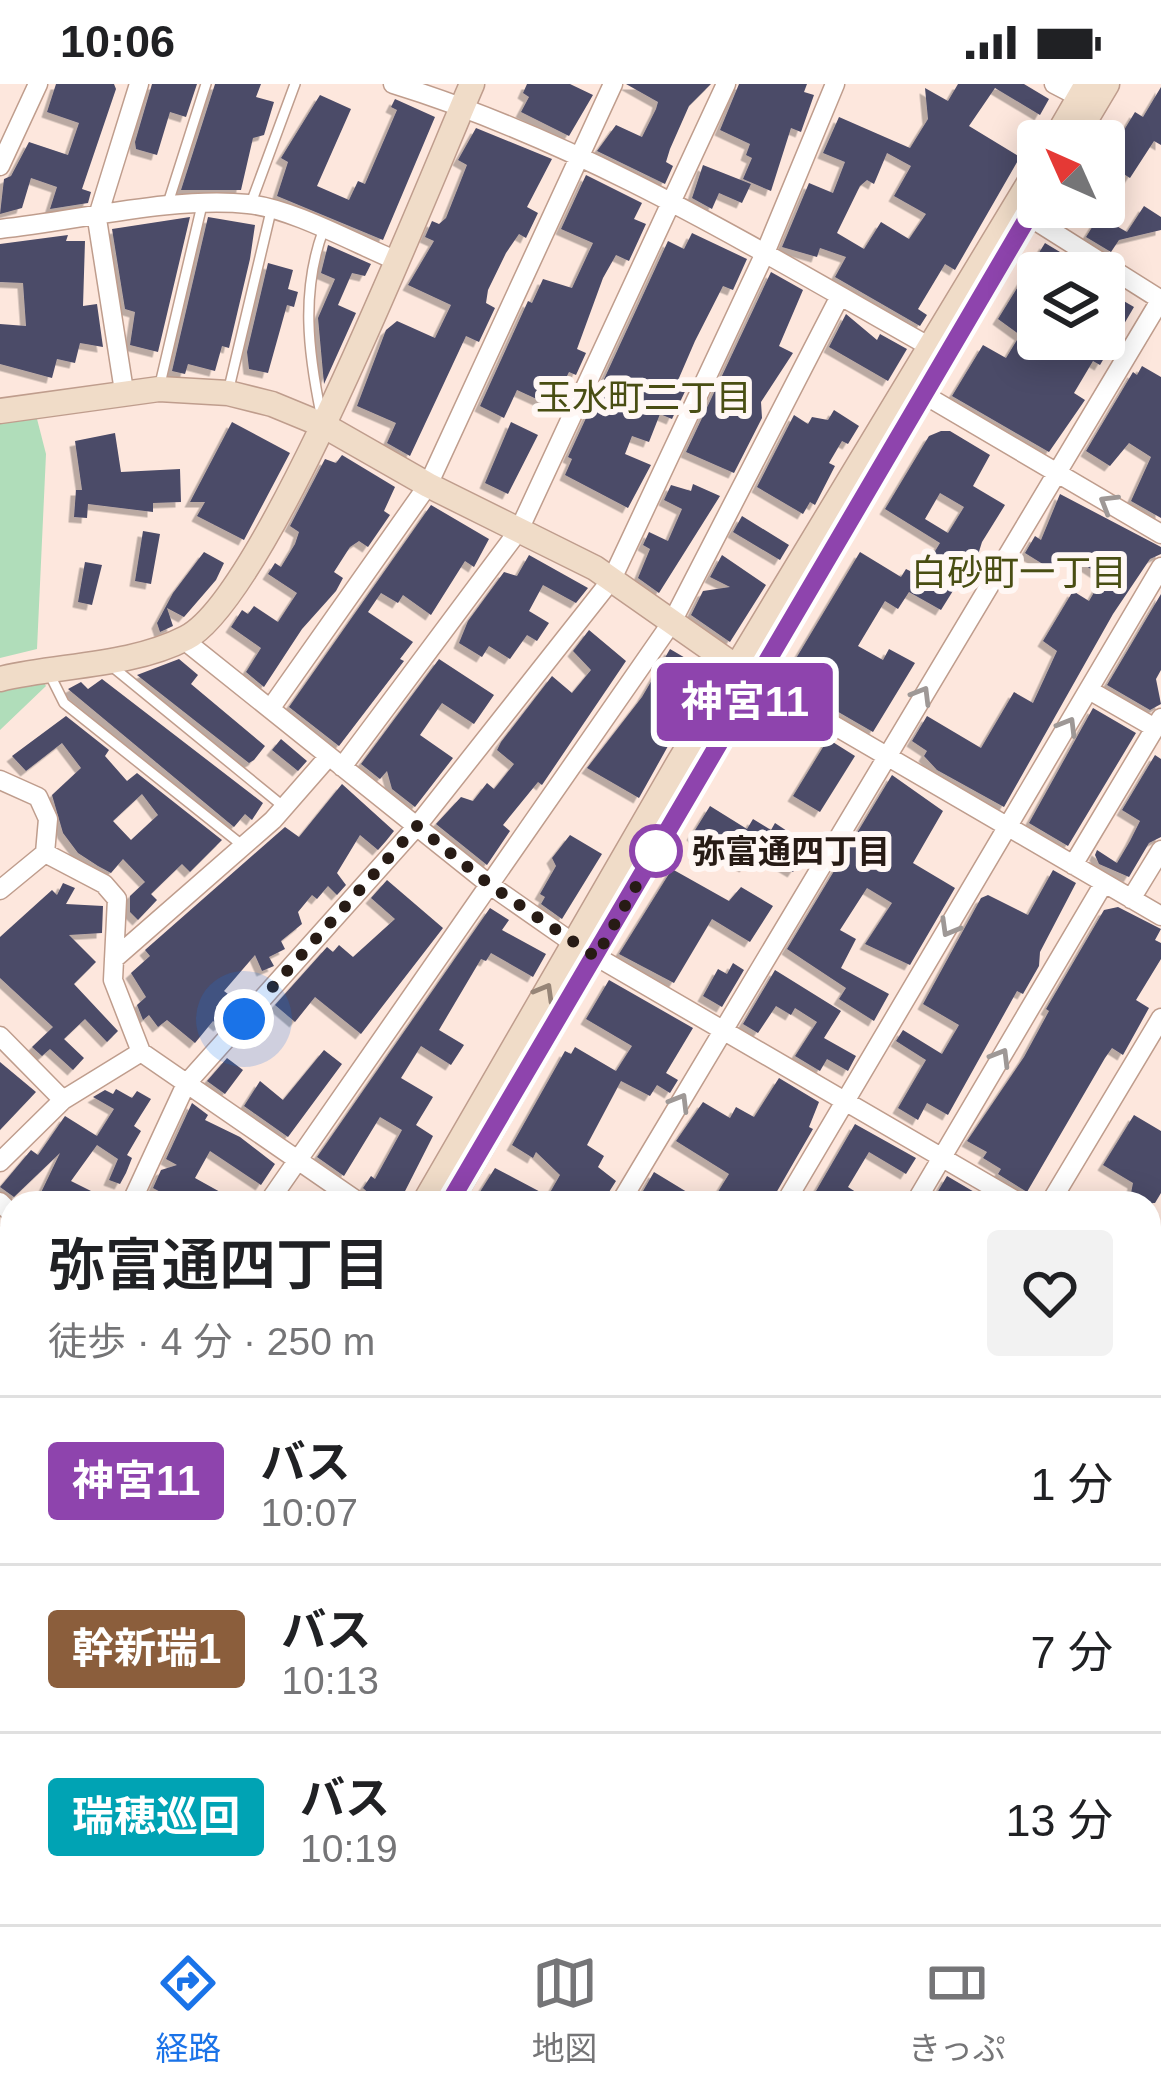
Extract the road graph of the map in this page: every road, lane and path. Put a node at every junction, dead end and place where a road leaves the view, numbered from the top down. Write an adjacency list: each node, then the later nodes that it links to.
1 (38, 84): 16 (street)
2 (139, 84): 23 (street)
3 (206, 84): 18 (lane)
4 (295, 84): 19 (lane)
5 (393, 84): 12 (street)
6 (613, 84): 15 (street)
7 (726, 84): 17 (street)
8 (836, 84): 28 (street)
9 (1054, 84): 11 (street)
10 (1107, 84): 14 (main road)
11 (1083, 91): 13 (main road)
12 (468, 95): 15 (street); 29 (main road)
13 (1066, 120)
14 (1086, 120)
15 (579, 158): 17 (street); 40 (street)
16 (0, 166)
17 (672, 201): 28 (street); 41 (street)
18 (167, 203): 21 (street); 23 (street)
19 (250, 204): 21 (street); 22 (street)
20 (1017, 204): 32 (main road)
21 (202, 205): 33 (lane)
22 (271, 211): 27 (street); 35 (lane)
23 (97, 219): 26 (street); 34 (street)
24 (1021, 228): 36 (main road)
25 (1061, 228): 31 (street)
26 (0, 229)
27 (323, 231): 29 (street); 38 (lane)
28 (765, 254): 30 (street); 44 (street)
29 (395, 260): 38 (main road)
30 (841, 296): 32 (street); 45 (street)
31 (1161, 299): 39 (street)
32 (932, 348): 49 (main road)
33 (159, 389): 34 (main road); 35 (main road)
34 (124, 391): 37 (main road)
35 (227, 393): 38 (main road)
36 (923, 394): 39 (street); 49 (main road)
37 (0, 411)
38 (323, 425): 40 (main road); 46 (main road)
39 (1056, 472): 42 (street, one-way to 39); 54 (street, one-way to 39)
40 (428, 485): 41 (main road); 52 (street)
41 (519, 530): 44 (main road); 55 (street)
42 (1161, 534)
43 (1161, 567): 51 (street)
44 (611, 579): 45 (main road); 58 (street)
45 (672, 622): 49 (main road); 65 (street)
46 (184, 640): 47 (main road); 52 (street)
47 (105, 661): 48 (main road); 57 (lane)
48 (47, 668): 50 (main road); 60 (lane)
49 (749, 675): 54 (street); 69 (main road); 70 (main road)
50 (0, 679)
51 (1089, 689): 53 (street); 59 (street, one-way to 51)
52 (270, 709): 55 (street)
53 (1158, 723): 63 (street)
54 (886, 756): 59 (street); 73 (street)
55 (335, 761): 57 (street); 58 (street)
56 (0, 780): 62 (street)
57 (284, 807): 60 (street)
58 (417, 826): 65 (street); 76 (street)
59 (1008, 827): 63 (street); 78 (street, one-way to 78)
60 (242, 845): 71 (street)
61 (1161, 850): 67 (street)
62 (45, 854): 66 (street); 71 (street)
63 (1073, 865): 64 (street)
64 (1104, 883): 67 (street); 79 (street, one-way to 64)
65 (490, 885): 69 (street); 81 (street)
66 (0, 890)
67 (1131, 899): 68 (street)
68 (1161, 916)
69 (573, 943): 70 (street); 85 (main road, one-way to 69)
70 (596, 957): 73 (street); 86 (main road)
71 (114, 959): 75 (street)
72 (1161, 1018): 91 (street)
73 (723, 1030): 78 (street); 87 (street, one-way to 73)
74 (0, 1036): 77 (street)
75 (142, 1052): 76 (street); 77 (street)
76 (186, 1084): 81 (street); 82 (street)
77 (63, 1100): 80 (street)
78 (847, 1102): 79 (street); 88 (street)
79 (942, 1157): 89 (street); 90 (street)
80 (0, 1162)
81 (297, 1162): 83 (street); 84 (street)
82 (136, 1191)
83 (276, 1191)
84 (342, 1191)
85 (431, 1191)
86 (455, 1191)
87 (627, 1191)
88 (792, 1191)
89 (922, 1191)
90 (1000, 1191)
91 (1057, 1191)

